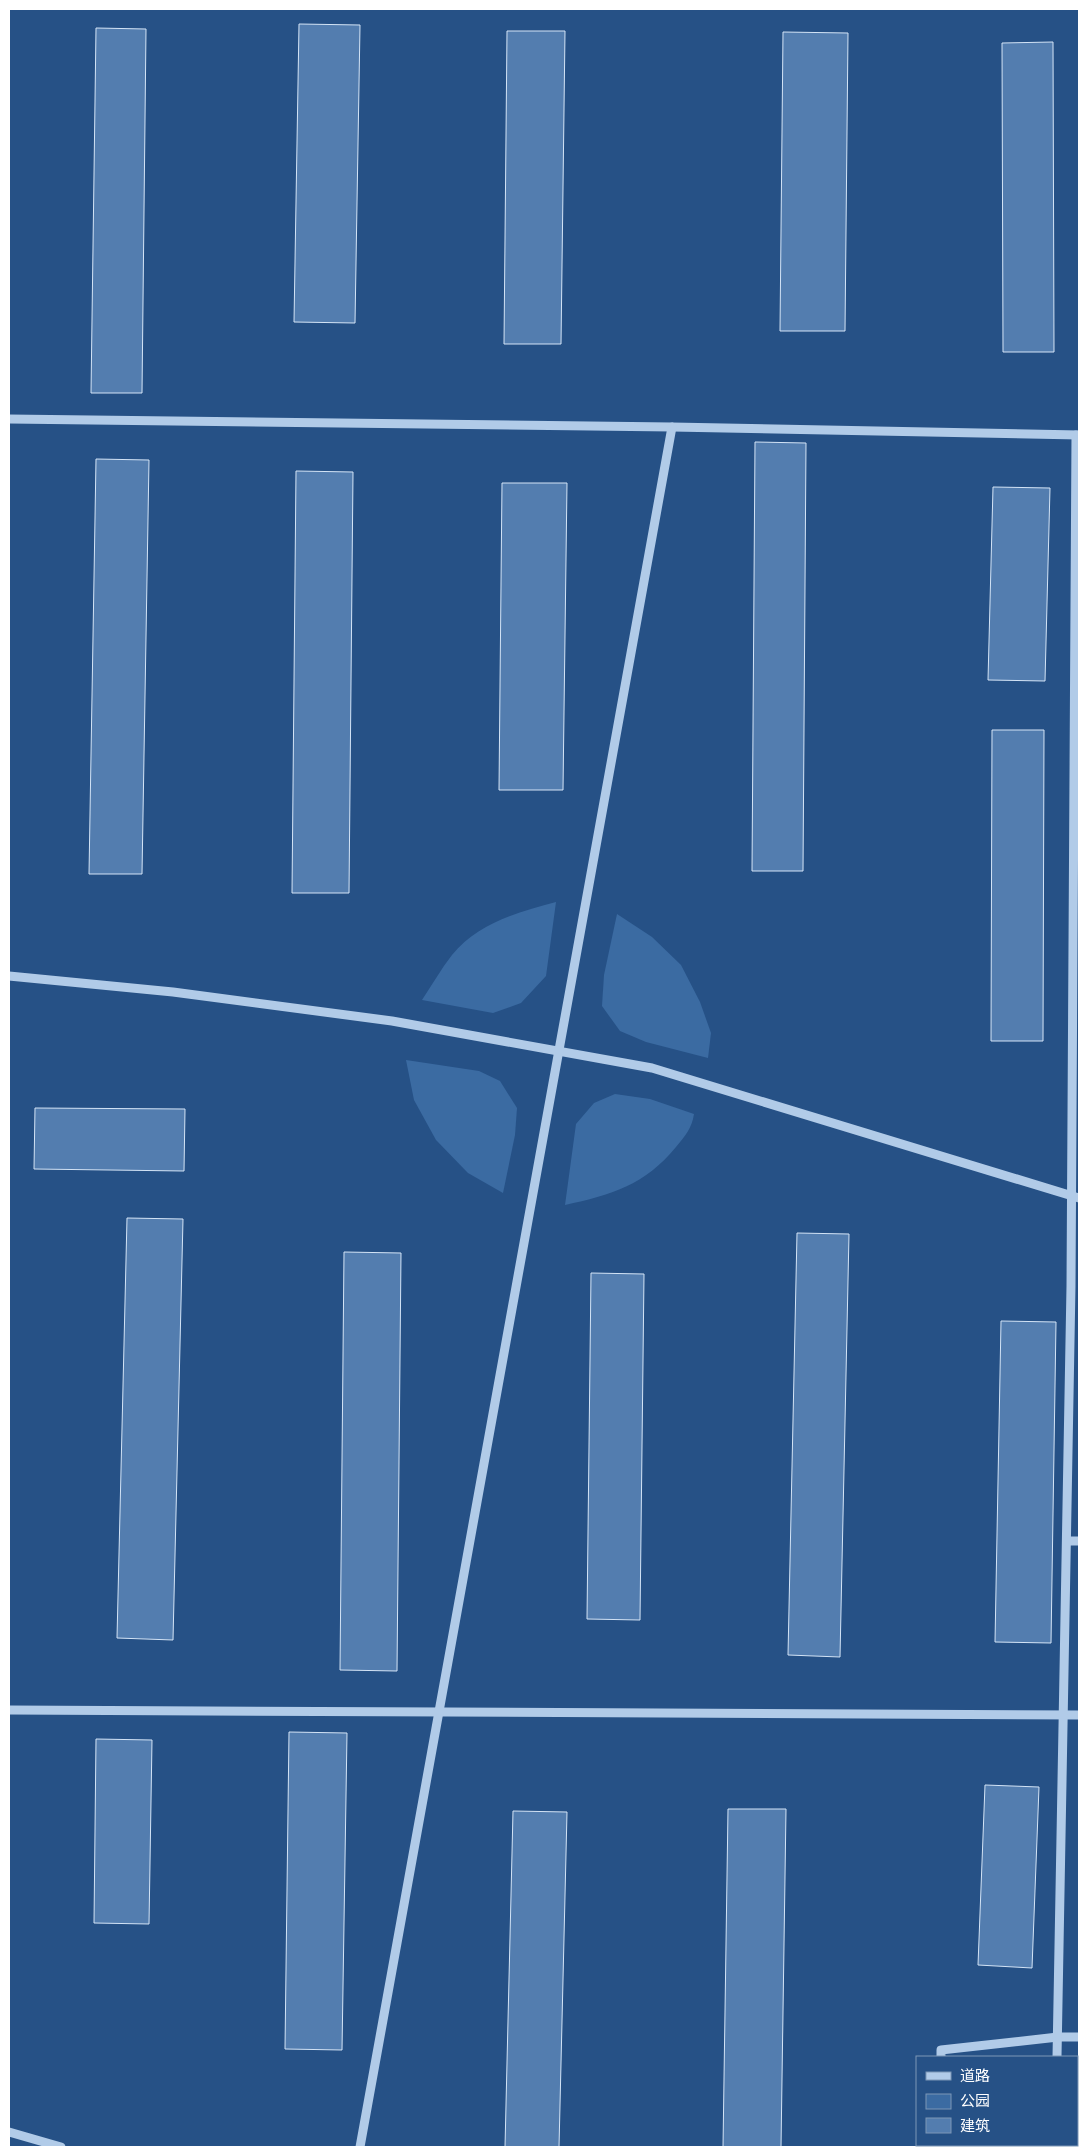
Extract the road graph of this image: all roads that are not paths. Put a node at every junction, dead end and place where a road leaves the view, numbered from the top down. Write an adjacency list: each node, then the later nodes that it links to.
1 (9, 419): 2 (street)
2 (672, 427): 3 (street); 5 (street)
3 (1078, 435): 6 (street)
4 (9, 976): 5 (street)
5 (559, 1051): 6 (street); 11 (street)
6 (1076, 1197): 7 (street)
7 (1075, 1288): 8 (street)
8 (1068, 1541): 9 (street); 12 (street)
9 (1079, 1541)
10 (9, 1710): 11 (street)
11 (439, 1712): 12 (street); 20 (street)
12 (1065, 1715): 13 (street); 14 (street)
13 (1079, 1715)
14 (1058, 2037): 15 (street); 16 (street); 17 (street)
15 (1079, 2037)
16 (941, 2056)
17 (1057, 2056)
18 (9, 2132): 19 (street)
19 (61, 2147)
20 (360, 2147)

